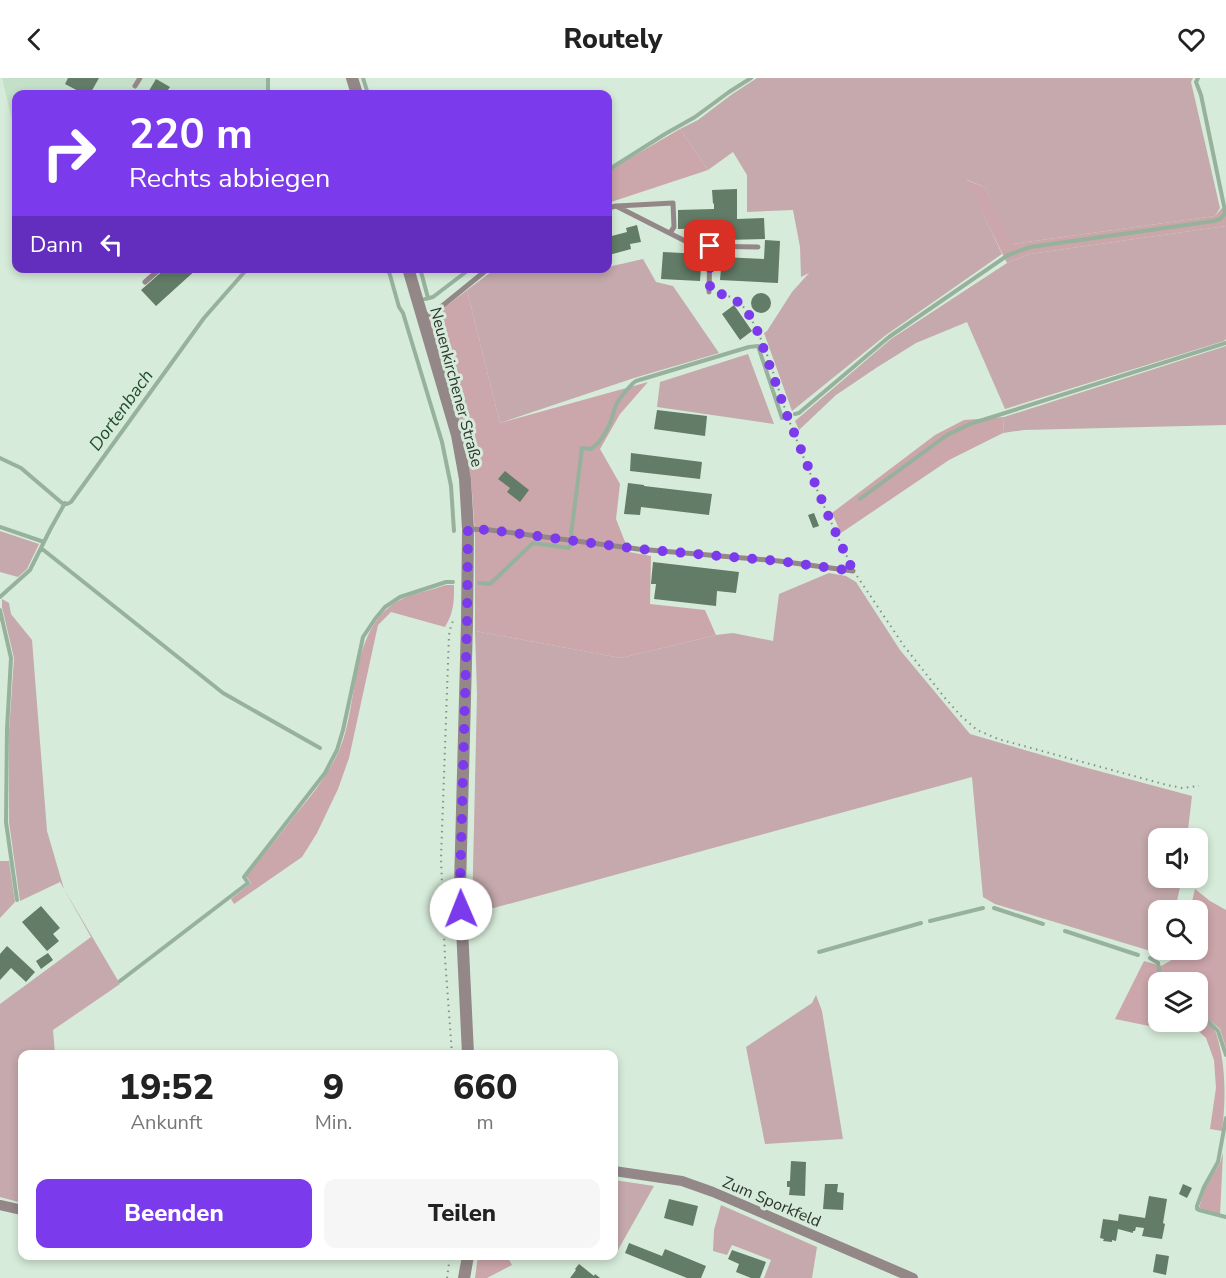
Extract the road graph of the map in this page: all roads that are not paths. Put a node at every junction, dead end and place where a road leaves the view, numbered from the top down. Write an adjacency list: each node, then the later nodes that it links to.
1 (140, 78): 2 (lane)
2 (135, 86)
3 (616, 206): 4 (lane); 5 (lane); 5 (lane)
4 (612, 207)
5 (670, 234): 6 (lane)
6 (710, 246): 7 (lane); 12 (lane)
7 (758, 247)
8 (155, 273): 11 (lane)
9 (409, 273): 13 (street, Neuenkirchener Straße)
10 (483, 273): 13 (lane)
11 (145, 282)
12 (710, 292)
13 (422, 317): 14 (street, Neuenkirchener Straße)
14 (468, 529): 15 (lane); 16 (street, Neuenkirchener Straße)
15 (853, 571)
16 (468, 1050)
17 (618, 1171): 22 (street, Zum Sporkfeld)
18 (0, 1205): 19 (street)
19 (18, 1209)
20 (467, 1260): 21 (street)
21 (464, 1278)
22 (913, 1278)

